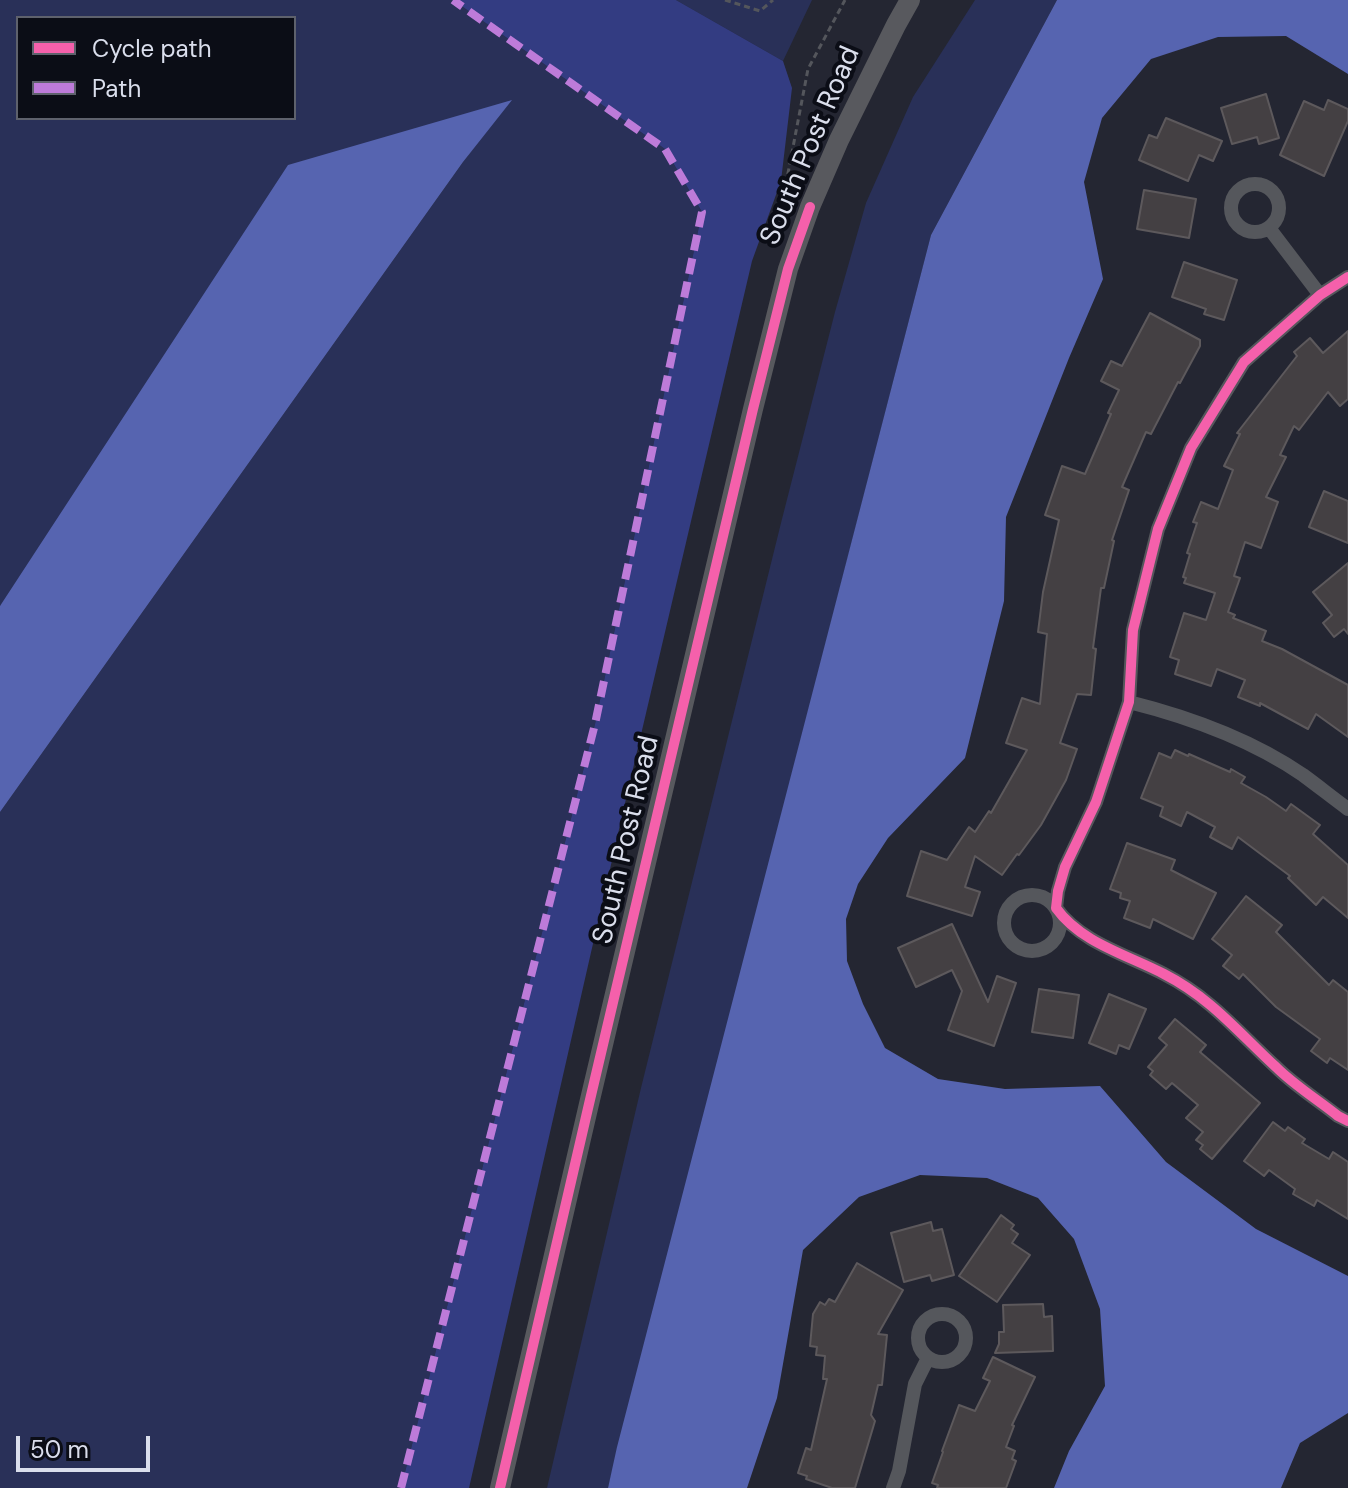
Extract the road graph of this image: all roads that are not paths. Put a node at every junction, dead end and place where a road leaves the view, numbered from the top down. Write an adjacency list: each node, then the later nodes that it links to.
1 (902, 0): 3 (street)
2 (910, 0): 3 (street, South Post Road)
3 (896, 25): 12 (street, South Post Road)
4 (1269, 228): 6 (street)
5 (1348, 277): 6 (street)
6 (1320, 295): 7 (street)
7 (1129, 702): 8 (street); 9 (street)
8 (1348, 809)
9 (1056, 908): 9 (street); 10 (street)
10 (1348, 1121)
11 (928, 1358): 13 (street)
12 (500, 1488)
13 (893, 1488)

